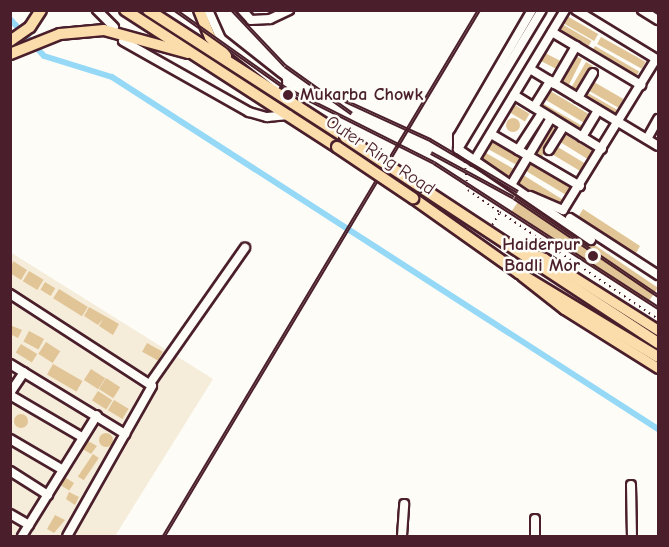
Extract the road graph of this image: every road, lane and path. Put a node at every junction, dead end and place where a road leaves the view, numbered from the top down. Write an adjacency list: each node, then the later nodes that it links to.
1 (41, 10): 17 (highway)
2 (97, 10): 15 (street)
3 (124, 10): 20 (highway, Outer Ring Road)
4 (199, 10): 23 (highway)
5 (208, 10): 28 (street)
6 (242, 10): 7 (street)
7 (289, 10)
8 (532, 10): 42 (street)
9 (542, 10): 42 (street)
10 (565, 10): 16 (street)
11 (576, 10): 22 (street)
12 (642, 10): 14 (street)
13 (152, 13): 23 (highway, Outer Ring Road)
14 (658, 20)
15 (109, 28): 20 (highway); 21 (highway)
16 (552, 32): 19 (street); 24 (street)
17 (10, 41)
18 (123, 41): 34 (street)
19 (576, 46): 26 (street); 27 (street)
20 (189, 53): 34 (highway, Outer Ring Road)
21 (10, 54)
22 (657, 59): 27 (street)
23 (236, 68): 28 (highway, Outer Ring Road)
24 (530, 69): 26 (street); 29 (street)
25 (593, 72): 30 (street)
26 (552, 82): 30 (street); 31 (street)
27 (641, 85): 37 (street)
28 (273, 90): 56 (highway, Outer Ring Road, bridge)
29 (514, 95): 31 (street); 39 (street)
30 (578, 98): 32 (street)
31 (534, 107): 33 (street)
32 (598, 110): 37 (street); 40 (street)
33 (542, 113): 35 (street); 45 (street)
34 (289, 116): 58 (highway, Outer Ring Road, bridge)
35 (551, 118): 38 (street); 47 (street)
36 (658, 119): 41 (street)
37 (618, 122): 41 (street); 44 (street)
38 (564, 126): 40 (street); 46 (street)
39 (491, 134): 45 (street); 49 (street)
40 (582, 137): 44 (street)
41 (647, 139): 43 (street)
42 (460, 143): 48 (street); 49 (street)
43 (658, 146)
44 (602, 149): 51 (street)
45 (518, 150): 47 (street)
46 (549, 150)
47 (529, 156): 50 (street); 51 (street)
48 (465, 158): 52 (path); 55 (street)
49 (474, 161): 50 (street)
50 (511, 185): 51 (street)
51 (580, 186)
52 (500, 212): 54 (path); 61 (path)
53 (570, 218): 59 (street)
54 (482, 219)
55 (591, 240)
56 (507, 243): 62 (main road, Outer Ring Road); 63 (highway, Outer Ring Road)
57 (245, 248): 68 (street)
58 (519, 273): 64 (highway, Outer Ring Road); 66 (main road, Outer Ring Road)
59 (658, 275)
60 (10, 294): 68 (street)
61 (658, 319)
62 (658, 330)
63 (658, 343)
64 (658, 357)
65 (10, 364): 67 (street)
66 (658, 368)
67 (24, 372): 69 (street); 70 (street)
68 (151, 382): 71 (street)
69 (10, 394): 72 (street)
70 (97, 415): 71 (street); 72 (street)
71 (124, 434): 83 (street)
72 (82, 437): 74 (street)
73 (10, 439): 74 (street)
74 (63, 470): 77 (street)
75 (10, 471): 77 (street)
76 (631, 485): 86 (street)
77 (48, 495): 81 (street)
78 (404, 504): 84 (street)
79 (10, 514): 81 (street)
80 (535, 519): 85 (street)
81 (29, 525): 82 (street)
82 (22, 537)
83 (67, 537)
84 (402, 537)
85 (535, 537)
86 (632, 537)

